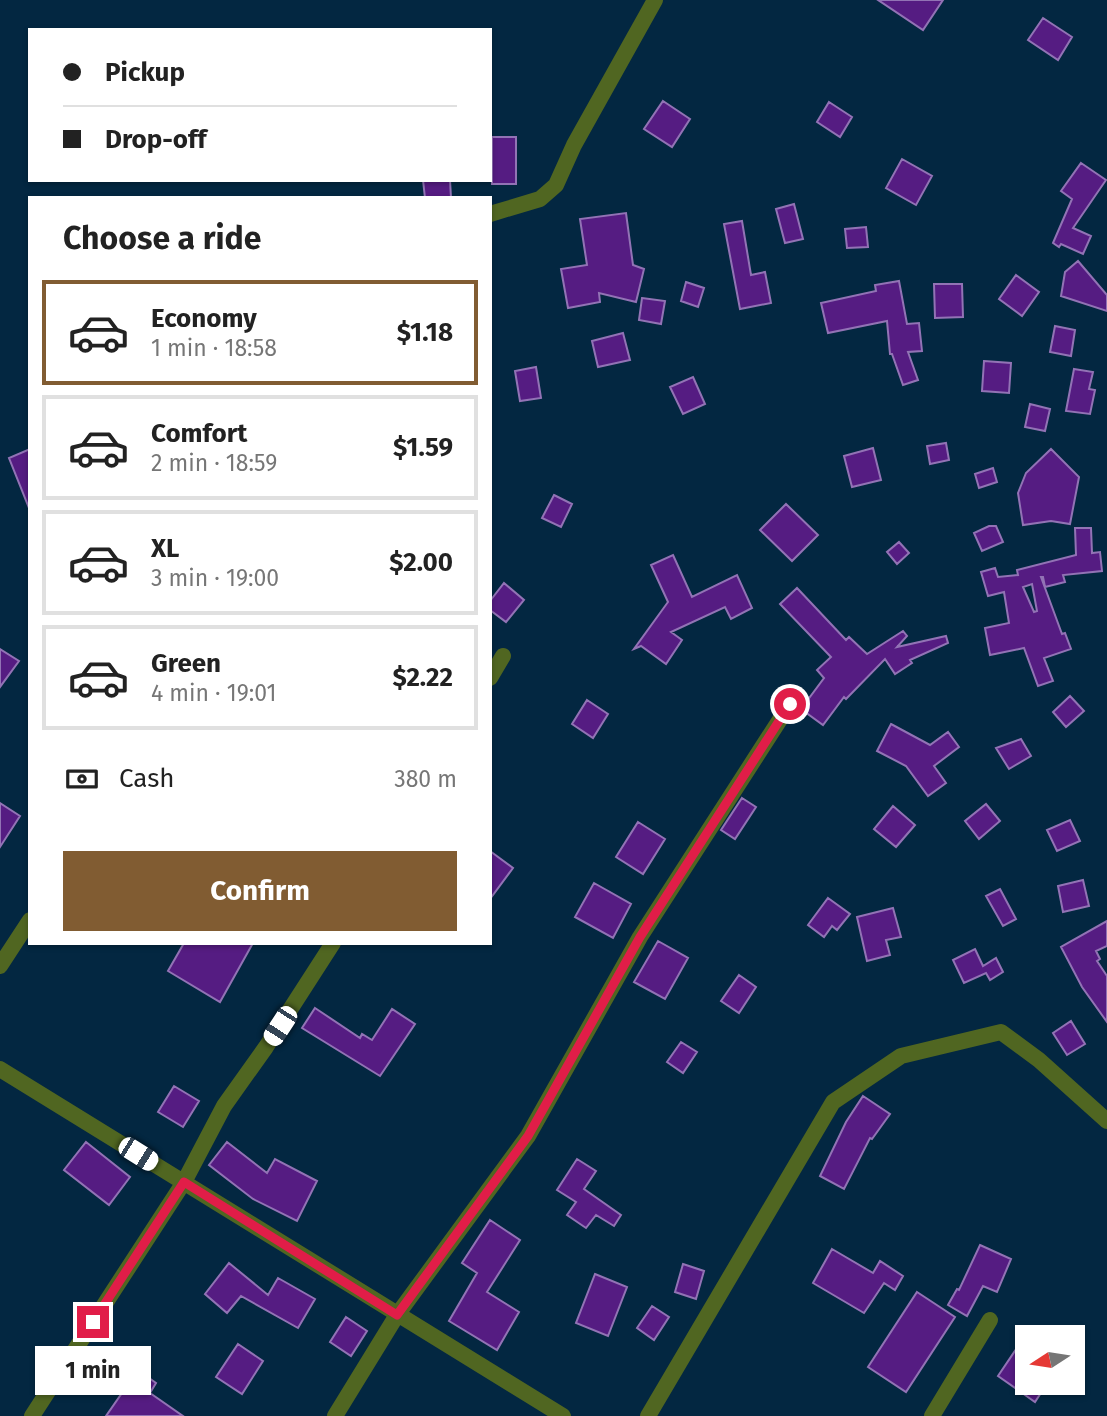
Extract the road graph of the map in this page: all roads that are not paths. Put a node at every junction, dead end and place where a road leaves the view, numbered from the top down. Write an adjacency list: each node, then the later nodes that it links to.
1 (655, 0): 2 (street)
2 (492, 213)
3 (503, 656): 4 (street)
4 (492, 675)
5 (790, 704): 12 (street)
6 (28, 923): 8 (street)
7 (332, 945): 11 (street)
8 (0, 966)
9 (0, 1069): 11 (street)
10 (1107, 1121): 17 (street)
11 (184, 1182): 12 (street); 14 (street)
12 (397, 1315): 15 (street); 16 (street)
13 (990, 1320): 18 (street)
14 (32, 1416)
15 (335, 1416)
16 (563, 1416)
17 (648, 1416)
18 (932, 1416)

